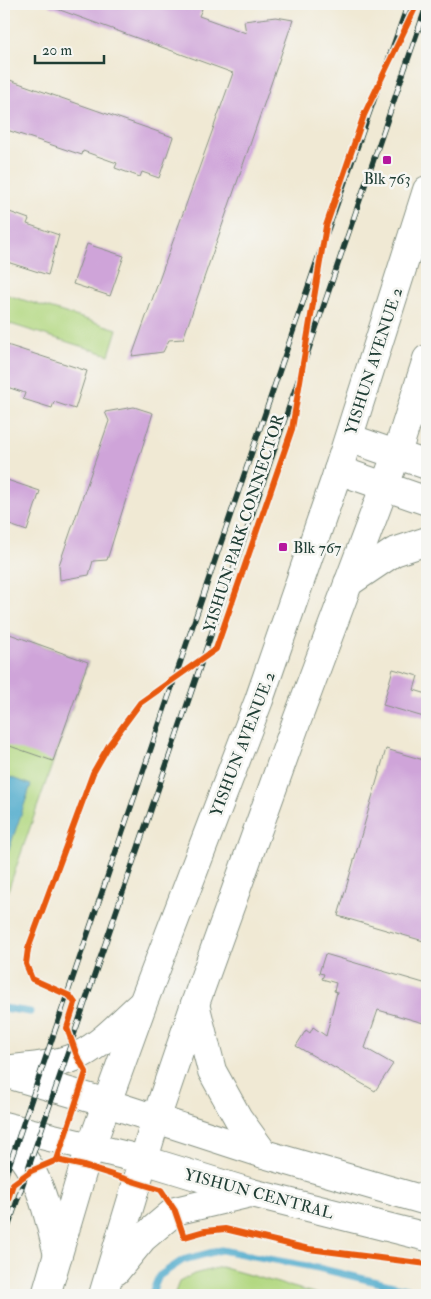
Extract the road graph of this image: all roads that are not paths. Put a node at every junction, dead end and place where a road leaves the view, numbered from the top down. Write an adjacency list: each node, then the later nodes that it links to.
1 (427, 190): 4 (main road, YISHUN AVENUE 2)
2 (427, 361): 3 (main road); 5 (main road)
3 (427, 422)
4 (349, 438): 5 (main road); 7 (main road, YISHUN AVENUE 2)
5 (397, 453): 6 (main road); 8 (main road)
6 (427, 465)
7 (338, 470): 8 (main road); 12 (main road, YISHUN AVENUE 2)
8 (384, 487): 9 (main road); 11 (main road)
9 (427, 501)
10 (427, 541): 11 (main road)
11 (348, 584): 13 (main road)
12 (143, 1003): 14 (main road); 15 (main road, YISHUN AVENUE 2)
13 (195, 1004): 16 (main road); 20 (main road)
14 (4, 1072): 15 (main road)
15 (107, 1103): 16 (main road); 19 (main road, YISHUN AVENUE 2)
16 (156, 1119): 20 (main road); 21 (main road)
17 (4, 1126): 19 (main road, YISHUN CENTRAL)
18 (4, 1140): 25 (main road)
19 (91, 1147): 21 (main road, YISHUN CENTRAL); 25 (main road, YISHUN AVENUE 2)
20 (264, 1154): 23 (main road)
21 (144, 1160): 22 (main road, YISHUN CENTRAL); 26 (main road)
22 (252, 1193): 24 (main road, YISHUN CENTRAL); 26 (main road)
23 (427, 1201)
24 (427, 1237)
25 (58, 1257): 27 (main road, YISHUN AVENUE 2)
26 (106, 1288)
27 (46, 1295)

